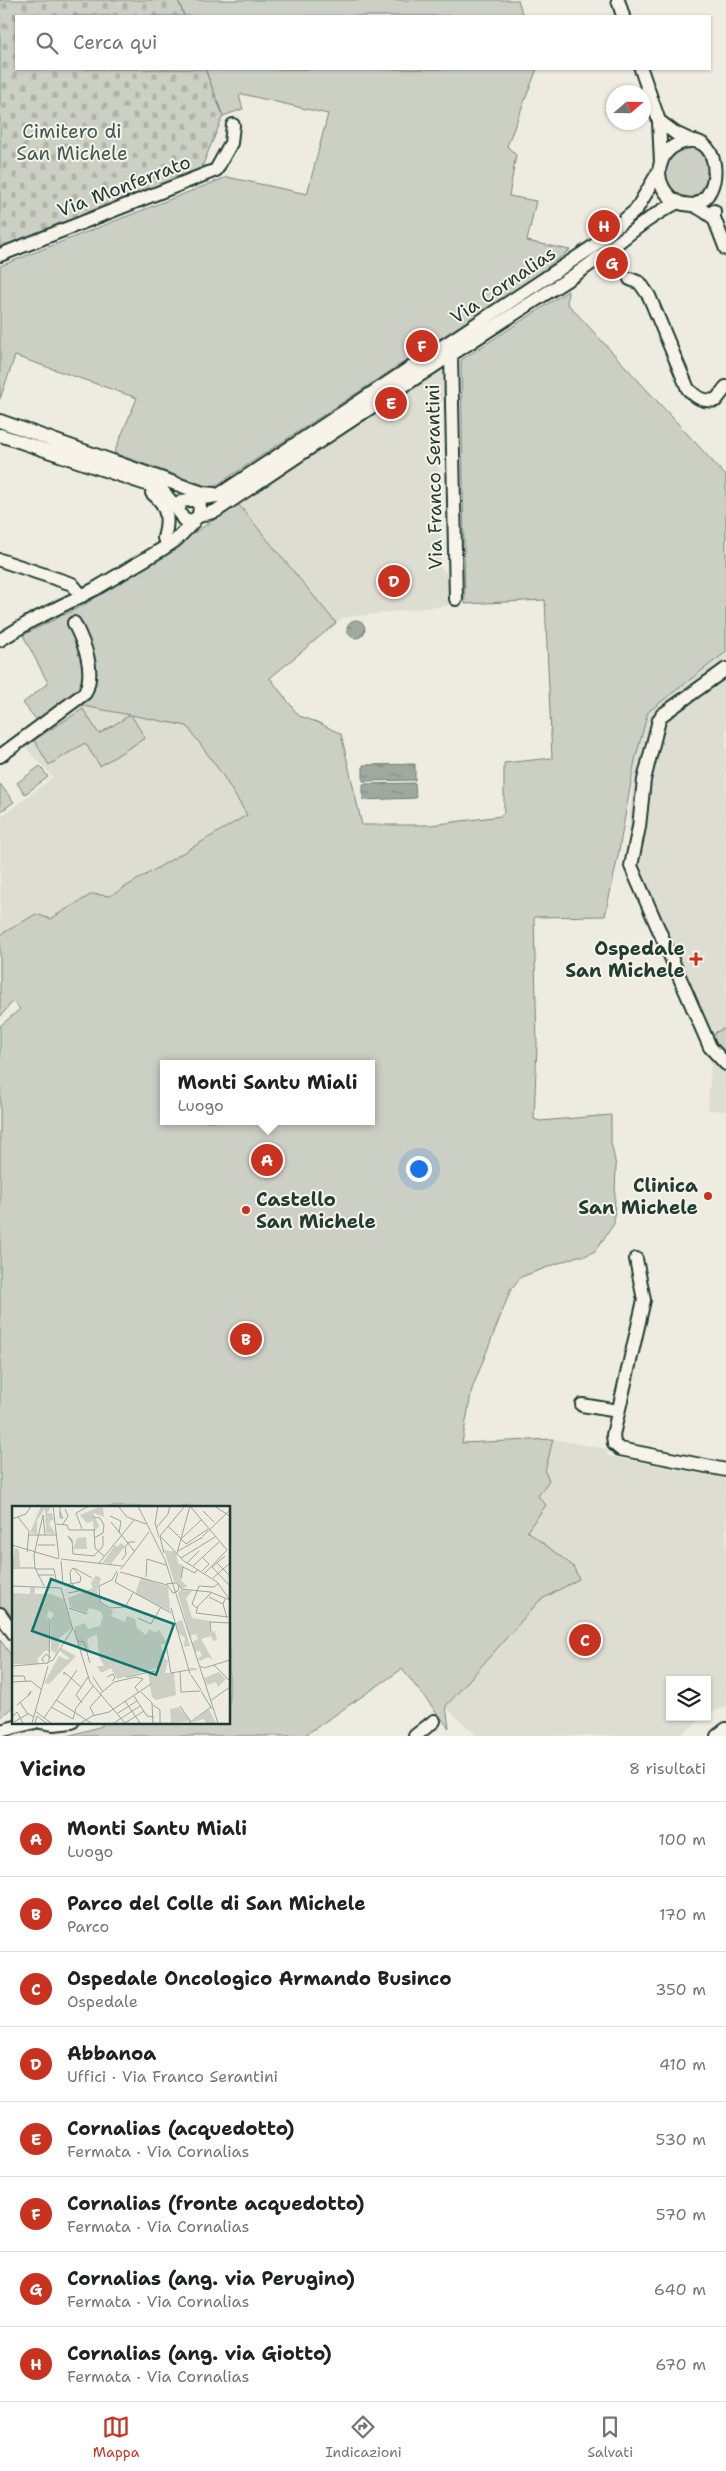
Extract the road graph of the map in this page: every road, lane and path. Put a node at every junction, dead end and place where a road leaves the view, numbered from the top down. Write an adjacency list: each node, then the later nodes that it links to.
1 (618, 0): 2 (street)
2 (623, 15)
3 (641, 70): 4 (street)
4 (659, 121): 6 (street); 7 (street)
5 (233, 125): 14 (street, Via Monferrato)
6 (692, 141): 7 (street); 8 (street)
7 (660, 167): 10 (street); 22 (street, Via Cornalias)
8 (724, 172): 9 (street)
9 (714, 195): 11 (street); 12 (street)
10 (678, 202): 11 (street); 16 (street, Via Cornalias)
11 (693, 205): 12 (street)
12 (714, 218): 13 (street)
13 (726, 249)
14 (0, 255)
15 (630, 279): 17 (street)
16 (450, 354): 24 (street, Via Cornalias); 30 (street, Via Franco Serantini)
17 (726, 387)
18 (0, 421): 21 (street)
19 (0, 435): 20 (street)
20 (138, 483): 25 (street); 27 (street)
21 (188, 488): 22 (street); 23 (street)
22 (219, 494): 23 (street, Via Cornalias)
23 (194, 500): 25 (street); 26 (street)
24 (216, 511): 26 (street, Via Cornalias); 27 (street)
25 (178, 512): 26 (street); 27 (street)
26 (196, 519): 27 (street)
27 (170, 539): 29 (street)
28 (0, 560): 29 (street)
29 (82, 596): 32 (street)
30 (456, 599)
31 (74, 623): 34 (street)
32 (0, 640)
33 (726, 669): 35 (street)
34 (0, 756)
35 (726, 1064)
36 (636, 1259): 38 (street)
37 (582, 1405): 38 (street)
38 (618, 1412): 39 (street)
39 (726, 1470)
40 (0, 1614): 41 (street)
41 (12, 1631)
42 (434, 1721): 46 (street)
43 (21, 1724): 44 (street)
44 (7, 1726)
45 (726, 1730): 47 (street)
46 (415, 1736)
47 (717, 1736)

